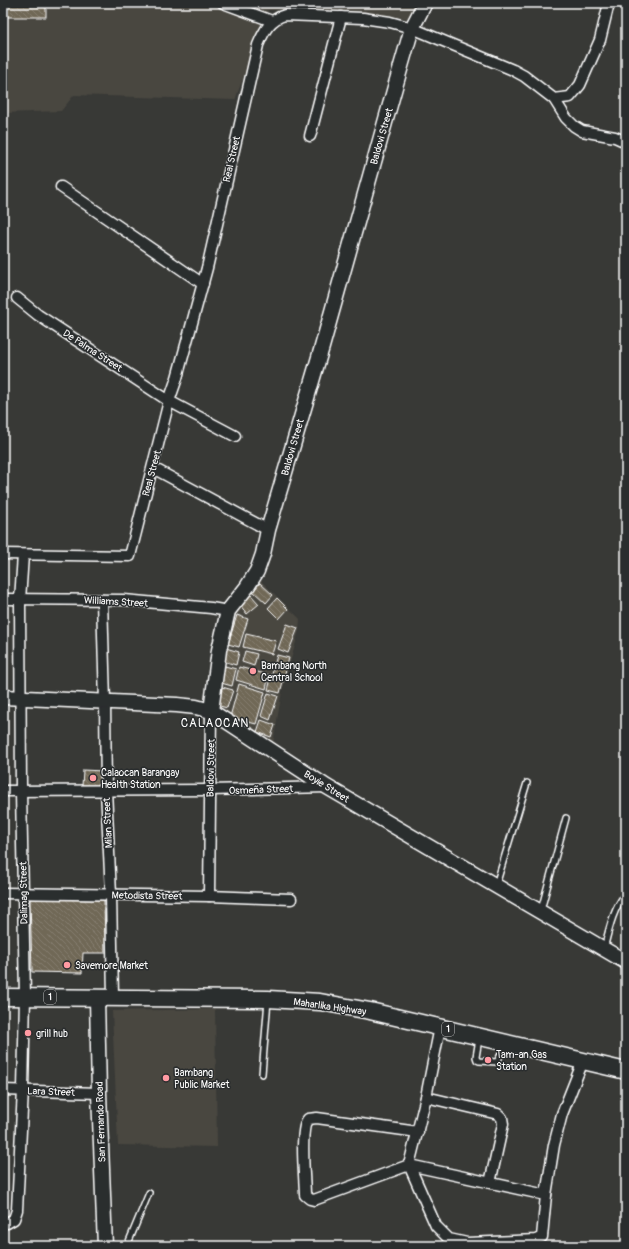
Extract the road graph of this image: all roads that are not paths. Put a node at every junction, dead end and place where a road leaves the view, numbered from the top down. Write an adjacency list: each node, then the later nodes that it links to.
1 (224, 3): 5 (street)
2 (425, 3): 6 (street, Baldovi Street)
3 (609, 3): 7 (street)
4 (341, 17): 5 (street); 6 (street); 8 (street)
5 (272, 21): 11 (street, Real Street)
6 (412, 28): 7 (street); 16 (street, Baldovi Street)
7 (554, 99): 9 (street)
8 (310, 136)
9 (626, 142)
10 (61, 187): 11 (street)
11 (203, 284): 13 (street, Real Street)
12 (17, 298): 13 (street, De Palma Street)
13 (169, 401): 14 (street, De Palma Street); 15 (street, Real Street)
14 (235, 436)
15 (153, 468): 16 (street); 18 (street, Real Street)
16 (268, 530): 22 (street, Baldovi Street)
17 (3, 554): 18 (street, Real Street)
18 (23, 554): 20 (street, Dalimag Street)
19 (3, 599): 20 (street, Williams Street)
20 (20, 600): 21 (street, Williams Street); 24 (street, Dalimag Street)
21 (102, 600): 22 (street, Williams Street); 25 (street, Milan Street)
22 (228, 611): 26 (street, Baldovi Street)
23 (3, 697): 24 (street, Boyie Street)
24 (21, 698): 25 (street, Boyie Street); 32 (street, Dalimag Street)
25 (106, 702): 26 (street, Boyie Street); 29 (street, Milan Street)
26 (211, 711): 28 (street, Boyie Street); 30 (street, Baldovi Street)
27 (527, 783): 34 (lane)
28 (327, 787): 30 (street, Osmeña Street); 34 (street, Boyie Street)
29 (106, 790): 30 (street, Osmeña Street); 32 (street, Osmeña Street); 38 (street, Milan Street)
30 (210, 790): 39 (street, Baldovi Street)
31 (3, 791): 32 (street, Osmeña Street)
32 (21, 791): 36 (street, Dalimag Street)
33 (566, 818): 41 (lane)
34 (496, 887): 41 (street, Boyie Street)
35 (3, 893): 36 (street, Metodista Street)
36 (23, 893): 38 (street, Metodista Street); 44 (street, Dalimag Street)
37 (626, 893): 42 (lane)
38 (111, 894): 39 (street, Metodista Street); 47 (street, Milan Street)
39 (209, 896): 40 (street, Metodista Street)
40 (291, 899)
41 (540, 912): 42 (street, Boyie Street)
42 (604, 949): 43 (street, Boyie Street)
43 (626, 962)
44 (25, 996): 45 (main road, Maharlika Highway / 1); 46 (main road, Maharlika Highway / 1); 56 (street, Dalimag Street)
45 (3, 997)
46 (97, 998): 47 (main road, Maharlika Highway / 1); 57 (street, San Fernando Road)
47 (114, 998): 48 (main road, Maharlika Highway / 1)
48 (268, 999): 49 (main road, Maharlika Highway / 1); 54 (lane)
49 (440, 1027): 50 (main road, Maharlika Highway / 1); 58 (street)
50 (479, 1036): 51 (main road, Maharlika Highway / 1); 51 (lane)
51 (507, 1043): 52 (main road, Maharlika Highway / 1)
52 (583, 1061): 53 (main road, Maharlika Highway / 1); 63 (street)
53 (626, 1071)
54 (262, 1074)
55 (3, 1090): 56 (street, Lara Street)
56 (23, 1090): 57 (street, Lara Street); 64 (street, Dalimag Street)
57 (99, 1093): 65 (street, San Fernando Road)
58 (426, 1097): 59 (street); 61 (street)
59 (418, 1132): 60 (street); 60 (street)
60 (409, 1165): 61 (street); 63 (street)
61 (490, 1183): 63 (street)
62 (148, 1193): 66 (lane)
63 (546, 1195)
64 (3, 1223)
65 (105, 1246)
66 (127, 1246)

